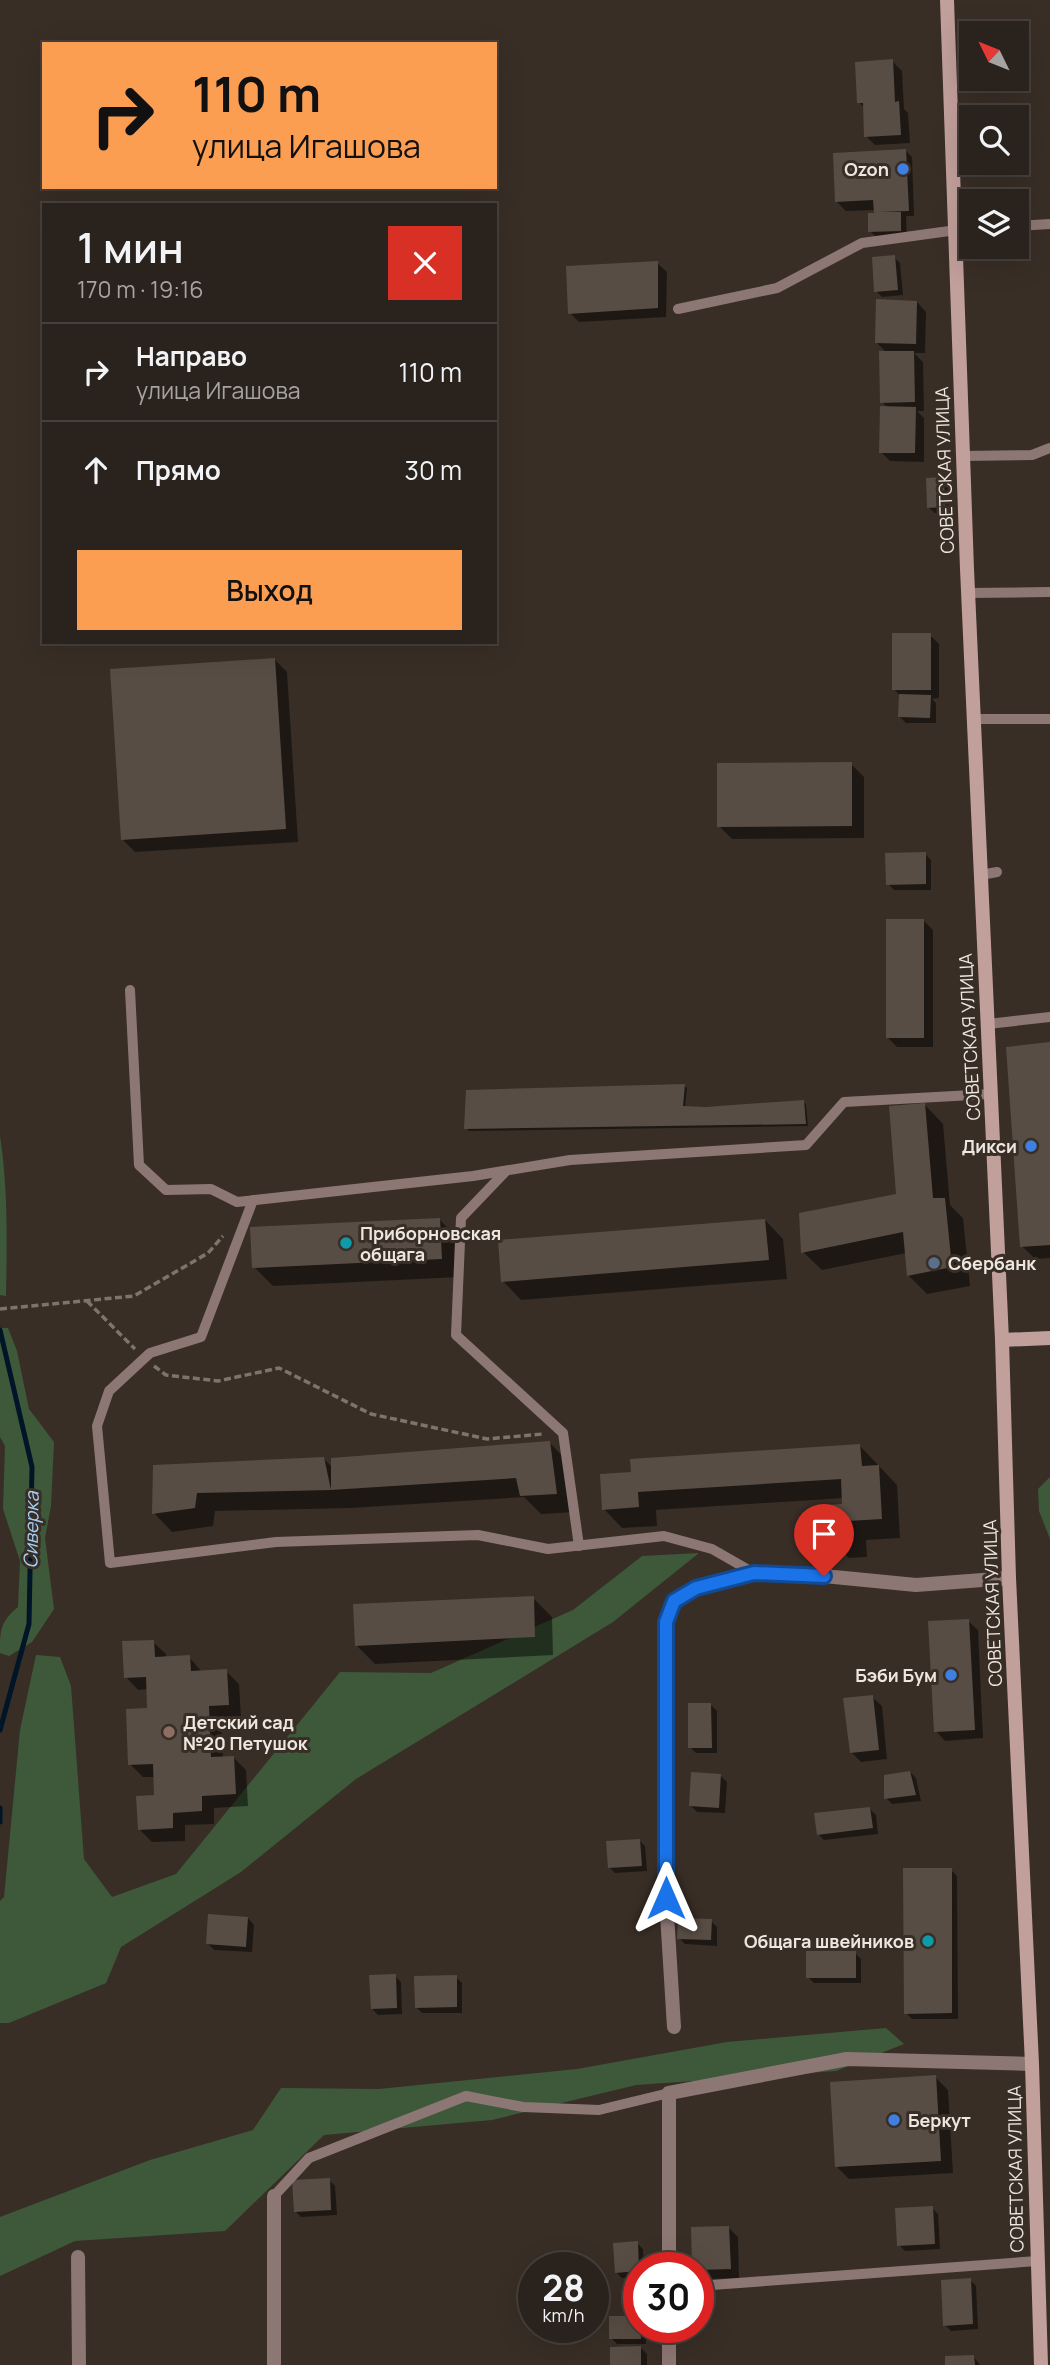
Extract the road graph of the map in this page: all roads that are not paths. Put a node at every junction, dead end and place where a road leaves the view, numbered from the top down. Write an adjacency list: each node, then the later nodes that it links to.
1 (947, 0): 4 (main road, СОВЕТСКАЯ УЛИЦА)
2 (1050, 224): 3 (lane)
3 (1029, 225)
4 (954, 228): 5 (lane); 6 (lane); 8 (main road, СОВЕТСКАЯ УЛИЦА)
5 (959, 228)
6 (678, 309)
7 (1050, 448): 8 (lane)
8 (962, 456): 10 (main road, СОВЕТСКАЯ УЛИЦА)
9 (1050, 592): 10 (lane)
10 (968, 593): 11 (main road, СОВЕТСКАЯ УЛИЦА)
11 (974, 719): 12 (lane); 14 (main road, СОВЕТСКАЯ УЛИЦА)
12 (1050, 719)
13 (997, 872): 14 (lane)
14 (981, 875): 17 (main road, СОВЕТСКАЯ УЛИЦА)
15 (130, 990): 20 (lane)
16 (1050, 1017): 17 (lane)
17 (988, 1024): 18 (main road, СОВЕТСКАЯ УЛИЦА)
18 (991, 1094): 19 (lane); 22 (main road, СОВЕТСКАЯ УЛИЦА)
19 (507, 1170): 20 (lane); 23 (lane)
20 (253, 1200): 23 (lane)
21 (1050, 1338): 22 (main road)
22 (1002, 1340): 25 (main road, СОВЕТСКАЯ УЛИЦА)
23 (579, 1546): 24 (lane)
24 (754, 1573): 25 (street); 26 (street)
25 (1009, 1578): 27 (main road, СОВЕТСКАЯ УЛИЦА)
26 (674, 2027)
27 (1032, 2064): 28 (street); 32 (main road, СОВЕТСКАЯ УЛИЦА)
28 (669, 2093): 29 (lane); 30 (street)
29 (274, 2196): 36 (street)
30 (669, 2252)
31 (78, 2257): 35 (street)
32 (1037, 2261): 33 (lane); 38 (main road, СОВЕТСКАЯ УЛИЦА)
33 (714, 2285)
34 (669, 2343): 37 (street)
35 (79, 2365)
36 (274, 2365)
37 (669, 2365)
38 (1041, 2365)

